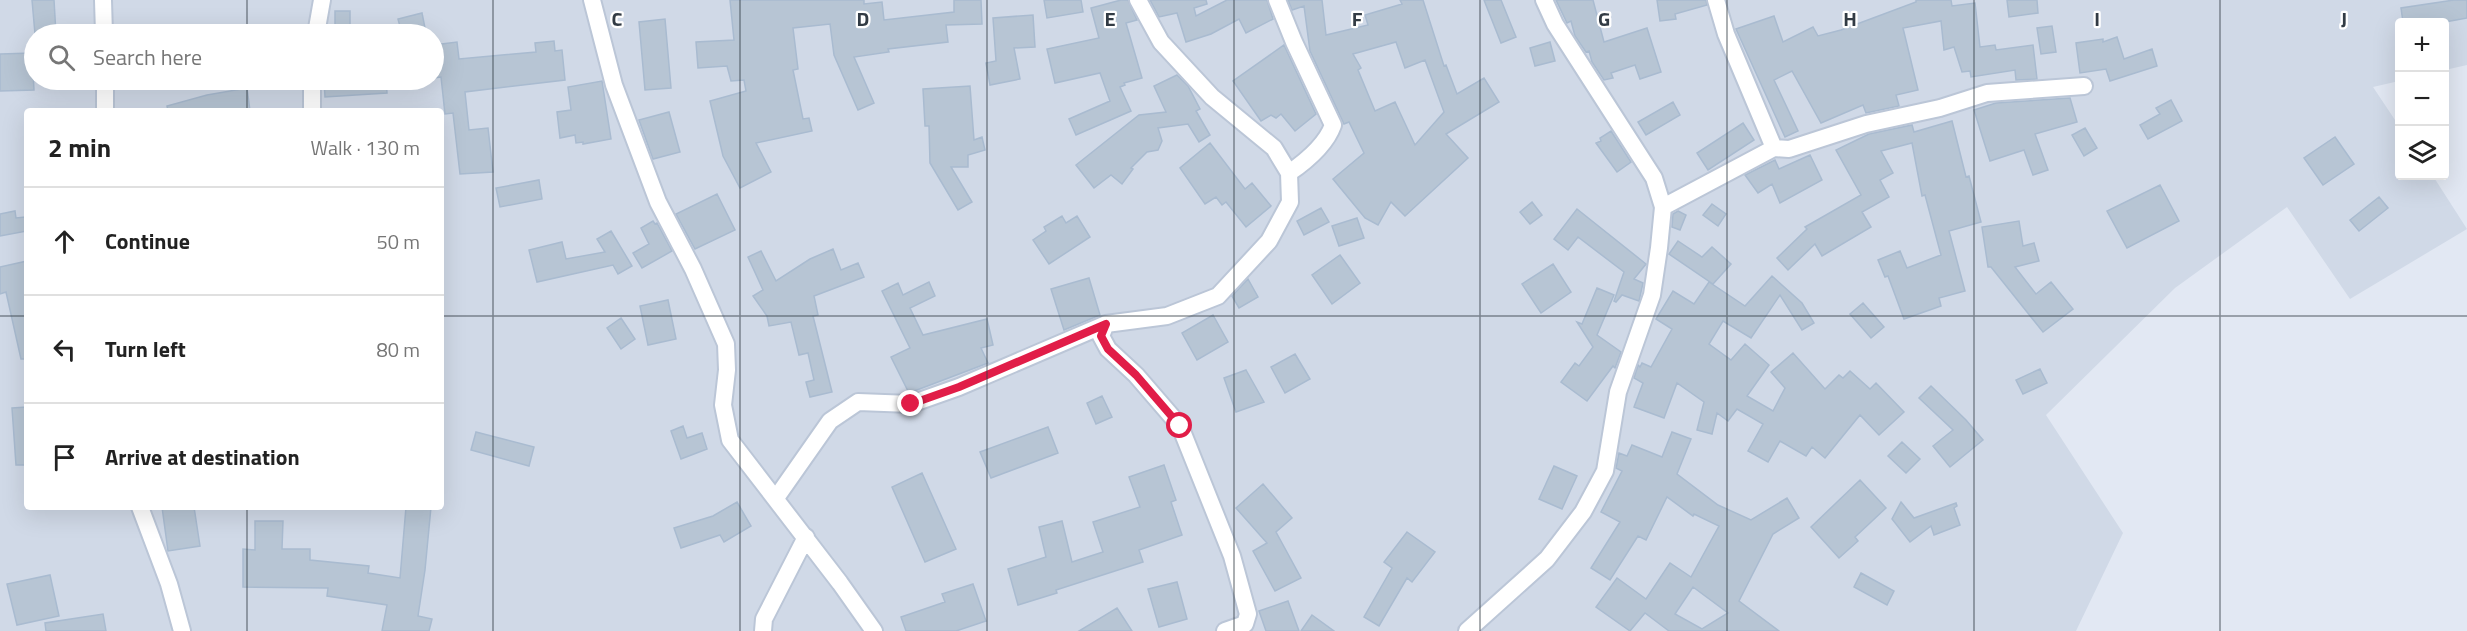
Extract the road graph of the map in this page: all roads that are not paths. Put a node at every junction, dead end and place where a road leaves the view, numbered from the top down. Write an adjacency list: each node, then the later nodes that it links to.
1 (103, 0): 8 (street)
2 (322, 0): 9 (street)
3 (592, 0): 19 (street)
4 (1138, 0): 16 (street)
5 (1277, 0): 16 (street)
6 (1544, 0): 17 (street)
7 (1716, 0): 15 (street)
8 (104, 24)
9 (318, 24)
10 (2084, 86): 15 (street)
11 (105, 90): 13 (street)
12 (312, 90): 14 (street)
13 (105, 108)
14 (312, 108)
15 (1774, 148): 17 (street)
16 (1289, 173): 18 (street)
17 (1663, 207): 27 (street)
18 (1106, 324): 19 (street); 22 (street)
19 (776, 498): 21 (street)
20 (141, 510): 23 (street)
21 (806, 537): 24 (street); 25 (street)
22 (1246, 628): 26 (street)
23 (182, 631)
24 (763, 631)
25 (874, 631)
26 (1225, 631)
27 (1467, 631)

